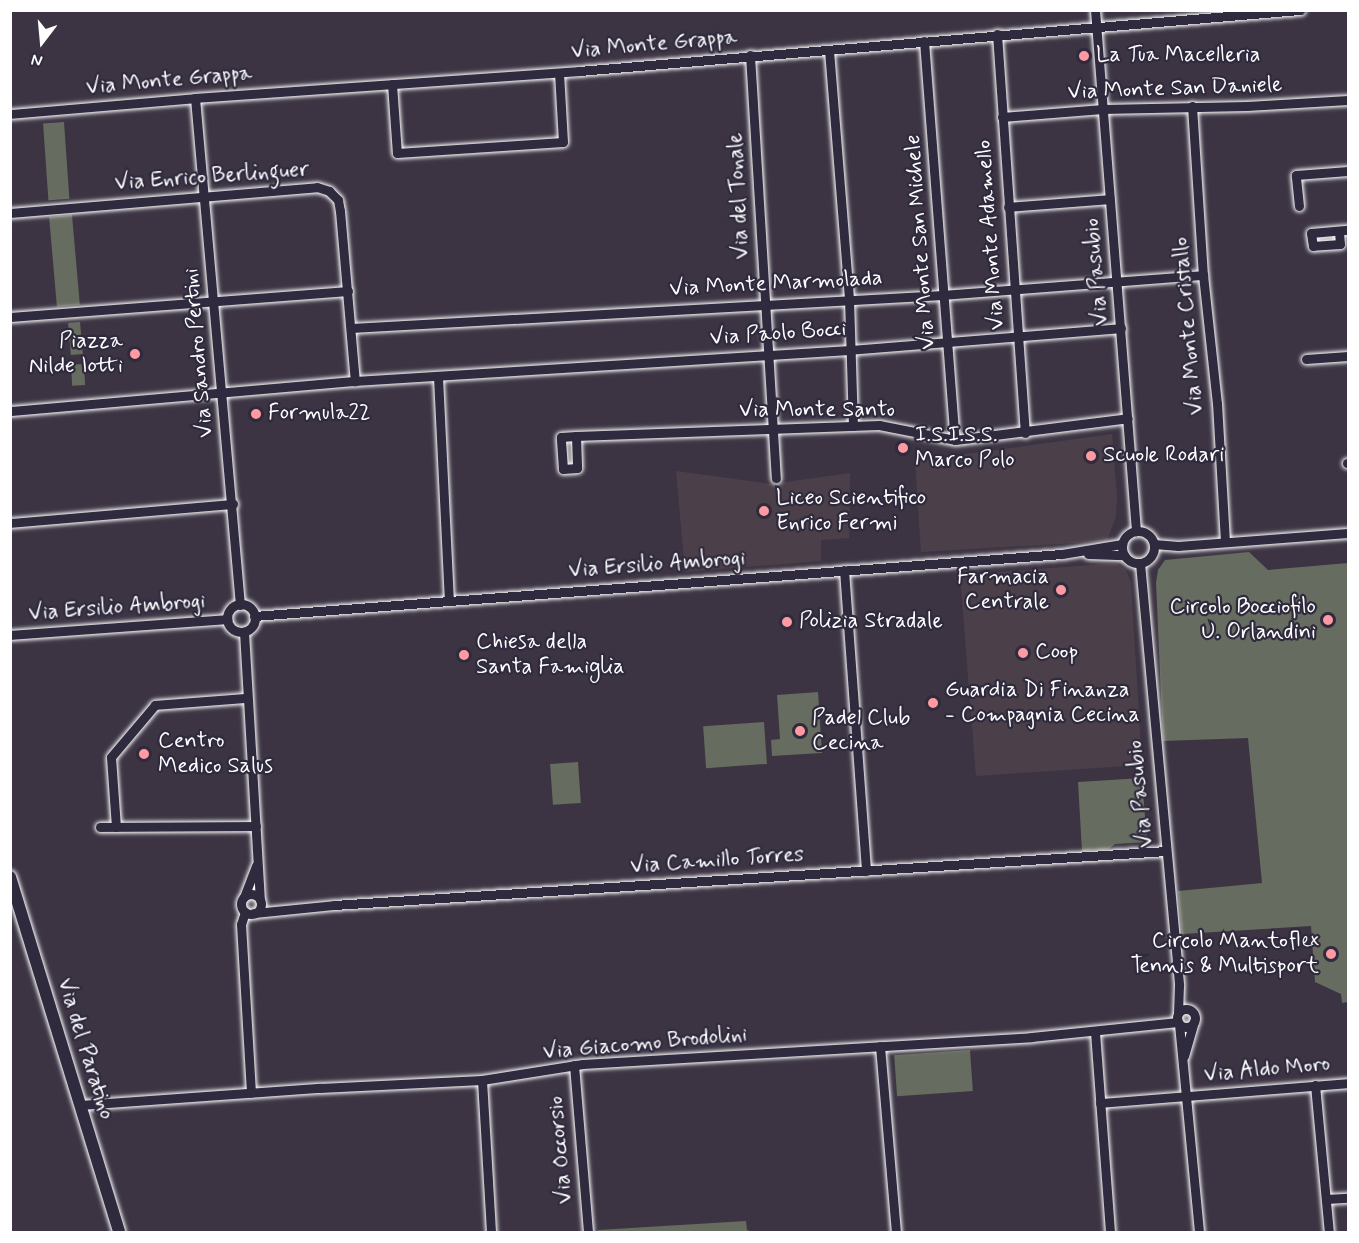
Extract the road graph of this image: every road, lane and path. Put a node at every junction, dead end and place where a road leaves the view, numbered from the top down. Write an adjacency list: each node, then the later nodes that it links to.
1 (1095, 10): 5 (street, Via Pasubio)
2 (1164, 10): 4 (street)
3 (1300, 10): 4 (street, Via Monte Grappa)
4 (1165, 21): 5 (street, Via Monte Grappa)
5 (1096, 26): 6 (street, Via Monte Grappa); 15 (street, Via Pasubio)
6 (997, 34): 7 (street, Via Monte Grappa); 17 (street, Via Monte Adamello)
7 (924, 41): 8 (street, Via Monte Grappa); 28 (street, Via Monte San Michele)
8 (829, 50): 9 (street, Via Monte Grappa); 29 (street)
9 (750, 56): 10 (street, Via Monte Grappa); 31 (street, Via del Tonale)
10 (560, 73): 11 (street, Via Monte Grappa); 11 (street)
11 (392, 84): 12 (street, Via Monte Grappa)
12 (195, 98): 16 (street, Via Monte Grappa); 19 (street, Via Sandro Pertini)
13 (1348, 100): 14 (street, Via Monte San Daniele)
14 (1192, 106): 15 (street, Via Monte San Daniele); 24 (street, Via Monte Cristallo)
15 (1102, 109): 17 (street, Via Monte San Daniele); 20 (street, Via Pasubio)
16 (10, 114)
17 (1002, 117): 22 (street, Via Monte Adamello)
18 (1348, 171): 21 (street)
19 (205, 198): 23 (street, Via Enrico Berlinguer); 27 (street, Via Enrico Berlinguer); 30 (street, Via Sandro Pertini)
20 (1110, 199): 22 (street); 25 (street, Via Pasubio)
21 (1299, 206)
22 (1008, 207): 26 (street, Via Monte Adamello)
23 (10, 213)
24 (1203, 275): 25 (street, Via Monte Marmolada); 56 (street, Via Monte Cristallo)
25 (1117, 282): 26 (street, Via Monte Marmolada); 34 (street, Via Pasubio)
26 (1014, 290): 28 (street, Via Monte Marmolada); 35 (street, Via Monte Adamello)
27 (348, 291): 30 (street); 33 (street, Via Enrico Berlinguer)
28 (943, 295): 29 (street, Via Monte Marmolada); 36 (street, Via Monte San Michele)
29 (849, 299): 31 (street, Via Monte Marmolada); 37 (street)
30 (214, 301): 32 (street); 43 (street, Via Sandro Pertini)
31 (765, 304): 33 (street, Via Monte Marmolada); 38 (street, Via del Tonale)
32 (10, 316)
33 (351, 328): 42 (street, Via Enrico Berlinguer)
34 (1121, 328): 35 (street, Via Paolo Bocci); 45 (street, Via Pasubio)
35 (1018, 337): 36 (street, Via Paolo Bocci); 48 (street, Via Monte Adamello)
36 (947, 342): 37 (street, Via Paolo Bocci); 50 (street, Via Monte San Michele)
37 (849, 350): 38 (street, Via Paolo Bocci); 46 (street)
38 (766, 354): 41 (street, Via Paolo Bocci); 47 (street, Via del Tonale)
39 (1348, 356): 40 (street)
40 (1306, 359)
41 (438, 377): 42 (street, Via Paolo Bocci); 63 (street)
42 (355, 381): 43 (street, Via Paolo Bocci)
43 (223, 393): 44 (street, Via Paolo Bocci); 52 (street, Via Sandro Pertini)
44 (10, 411)
45 (1128, 418): 48 (street, Via Monte Santo); 54 (street, Via Pasubio)
46 (853, 426): 47 (street, Via Monte Santo); 50 (street, Via Monte Santo)
47 (773, 429): 49 (street, Via Monte Santo); 51 (street, Via del Tonale)
48 (1025, 433): 50 (street, Via Monte Santo)
49 (576, 436)
50 (955, 440)
51 (776, 478)
52 (233, 504): 53 (street); 64 (street, Via Sandro Pertini)
53 (10, 523)
54 (1136, 531): 57 (street); 58 (street)
55 (1348, 534): 56 (street)
56 (1225, 542): 58 (street)
57 (1122, 544): 59 (street, Via Ersilio Ambrogi); 60 (street)
58 (1154, 544): 61 (street)
59 (1062, 554): 60 (street, Via Ersilio Ambrogi); 62 (street, Via Ersilio Ambrogi)
60 (1124, 555): 61 (street)
61 (1140, 563): 73 (street, Via Pasubio)
62 (844, 570): 63 (street, Via Ersilio Ambrogi); 75 (street)
63 (449, 600): 65 (street, Via Ersilio Ambrogi)
64 (240, 605): 65 (street); 66 (street, Via Ersilio Ambrogi)
65 (254, 616): 67 (street)
66 (227, 619): 67 (street, Via Ersilio Ambrogi); 68 (street, Via Ersilio Ambrogi)
67 (244, 632): 69 (street)
68 (10, 635)
69 (247, 698): 70 (street); 72 (street)
70 (256, 826): 72 (street); 74 (street)
71 (100, 827): 72 (street)
72 (116, 827)
73 (1166, 851): 75 (street, Via Camillo Torres); 81 (street, Via Pasubio)
74 (257, 860): 77 (street); 78 (street)
75 (866, 871): 79 (street, Via Camillo Torres)
76 (10, 877): 95 (main road, Via del Paratino)
77 (244, 897): 78 (street); 80 (street)
78 (260, 902): 79 (street); 80 (street)
79 (270, 911): 80 (street, Via Camillo Torres)
80 (250, 913): 92 (street)
81 (1179, 985): 82 (street, Via Pasubio); 83 (street, Via Pasubio)
82 (1191, 1011): 83 (street); 84 (street, Via Pasubio)
83 (1178, 1020): 84 (street); 85 (street, Via Giacomo Brodolini); 87 (street, Via Pasubio)
84 (1194, 1021): 87 (street, Via Pasubio)
85 (1095, 1032): 86 (street, Via Giacomo Brodolini); 94 (street)
86 (880, 1046): 88 (street, Via Giacomo Brodolini); 101 (street)
87 (1184, 1056): 93 (street, Via Pasubio)
88 (574, 1065): 89 (street, Via Giacomo Brodolini); 100 (street, Via Occorsio)
89 (482, 1080): 92 (street, Via Giacomo Brodolini); 99 (street)
90 (1348, 1083): 91 (street, Via Aldo Moro)
91 (1316, 1085): 93 (street, Via Aldo Moro); 97 (street)
92 (251, 1093): 95 (street, Via Giacomo Brodolini)
93 (1188, 1096): 94 (street, Via Aldo Moro); 103 (street, Via Pasubio)
94 (1100, 1103): 102 (street)
95 (80, 1105): 98 (main road, Via del Paratino)
96 (1348, 1198): 97 (street)
97 (1326, 1199): 104 (street)
98 (119, 1233)
99 (491, 1233)
100 (588, 1233)
101 (896, 1233)
102 (1110, 1233)
103 (1199, 1233)
104 (1329, 1233)

